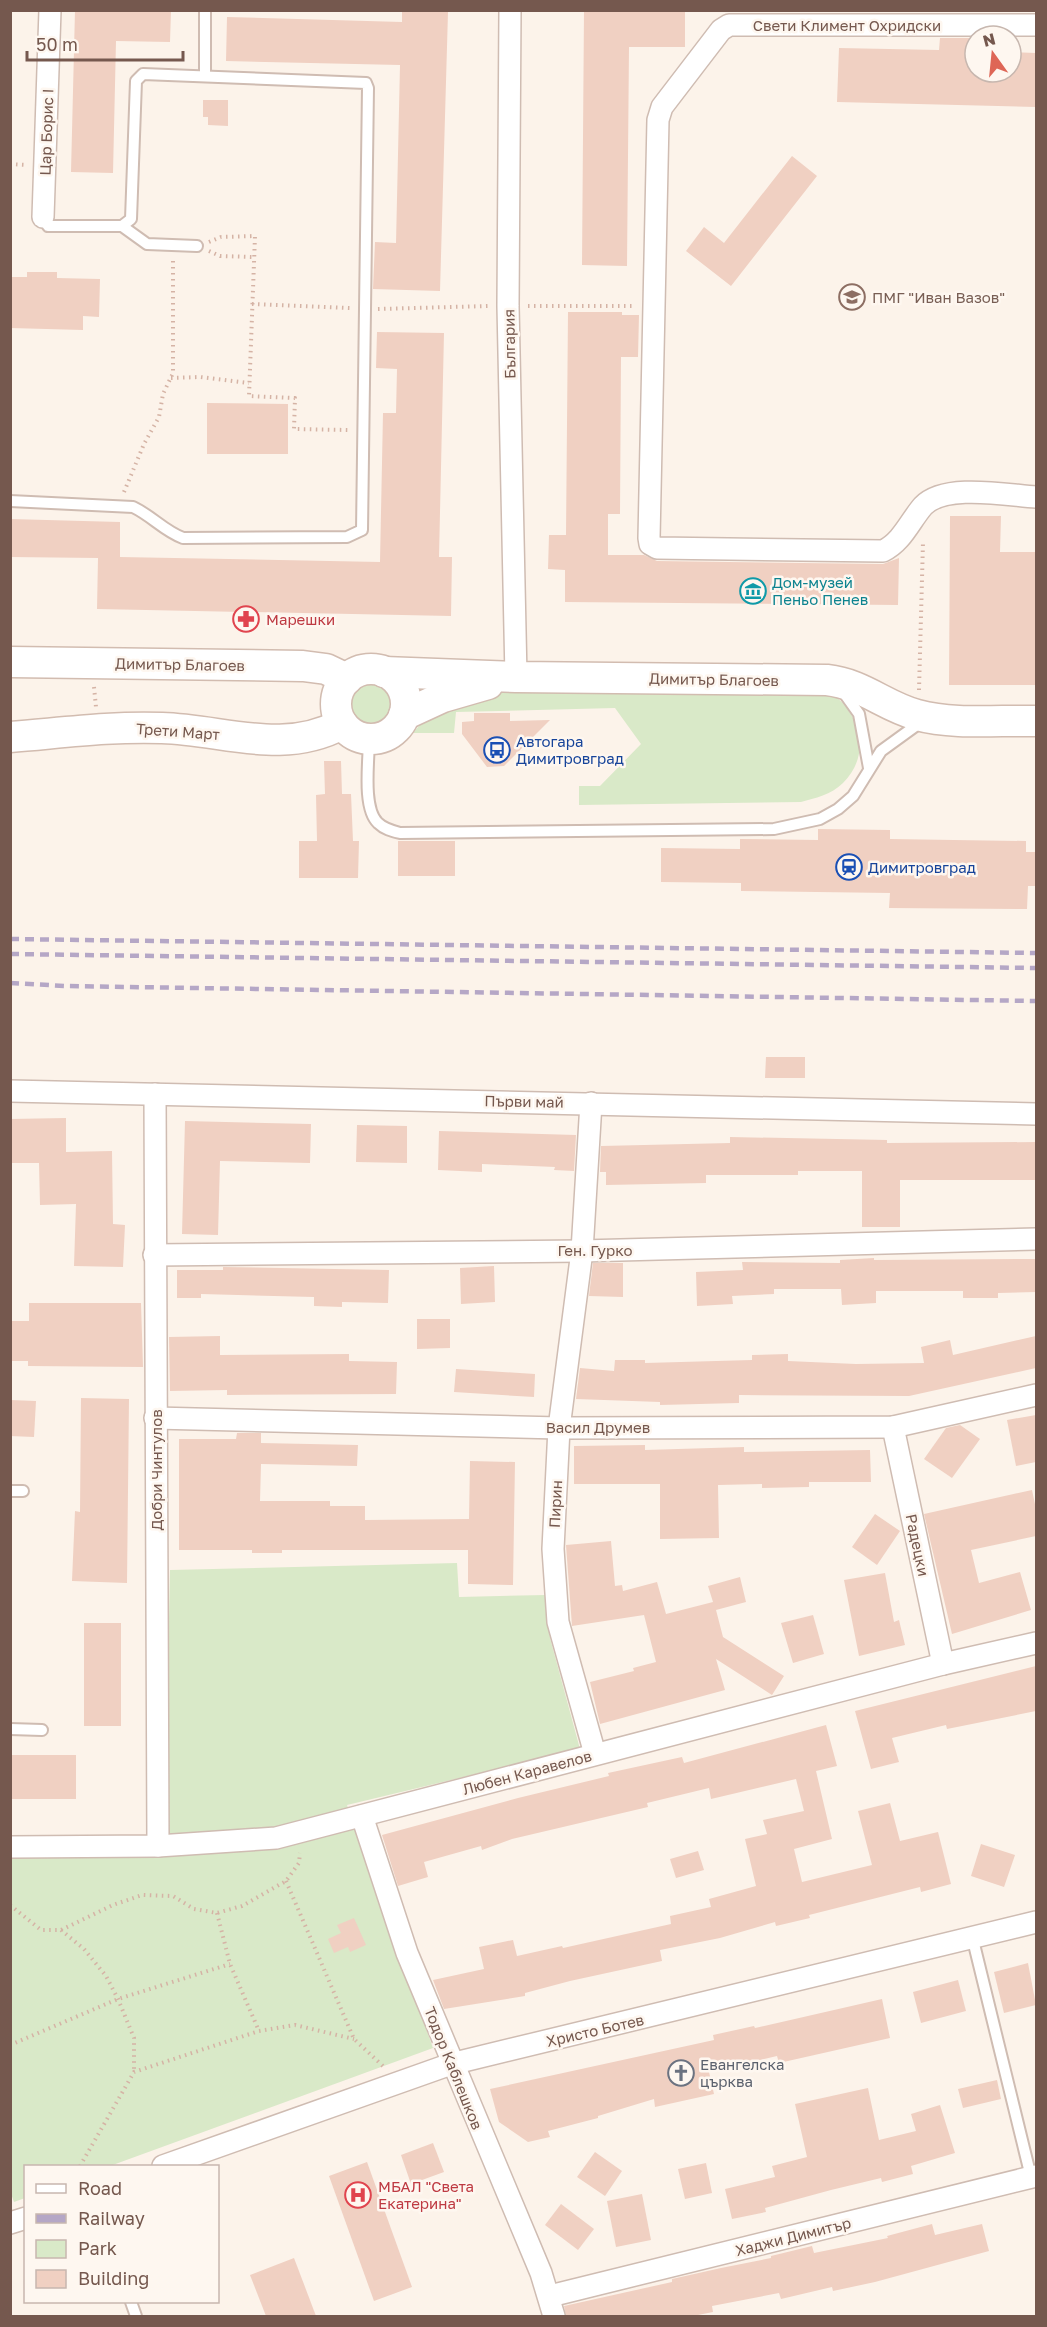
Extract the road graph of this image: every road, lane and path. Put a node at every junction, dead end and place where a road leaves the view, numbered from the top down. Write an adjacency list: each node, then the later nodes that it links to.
1 (50, 10): 6 (street, Цар Борис I)
2 (206, 10): 5 (lane)
3 (510, 10): 23 (street, България)
4 (1036, 25): 18 (street, Свети Климент Охридски)
5 (206, 76): 7 (lane); 12 (lane)
6 (43, 217): 7 (lane)
7 (122, 226): 8 (lane)
8 (173, 245): 9 (lane); 13 (path)
9 (197, 246): 10 (path); 10 (path)
10 (254, 257): 11 (path)
11 (252, 304): 12 (path); 14 (path)
12 (367, 309): 15 (lane)
13 (171, 378): 14 (path); 19 (path)
14 (249, 383): 15 (path)
15 (364, 431): 19 (lane)
16 (1036, 497): 18 (street)
17 (10, 501): 19 (lane)
18 (924, 505): 26 (path)
19 (118, 507)
20 (10, 662): 21 (street, Димитър Благоев)
21 (91, 663): 24 (street, Димитър Благоев); 30 (path)
22 (384, 672): 23 (street, Димитър Благоев); 24 (street); 27 (street)
23 (516, 677): 25 (street, Димитър Благоев); 27 (street)
24 (347, 679): 29 (street)
25 (827, 680): 26 (street, Димитър Благоев); 33 (lane)
26 (927, 708): 28 (street, Димитър Благоев); 33 (lane)
27 (404, 715): 32 (street)
28 (1036, 721)
29 (342, 724): 30 (street, Трети Март); 32 (street)
30 (99, 729): 31 (street, Трети Март)
31 (10, 737)
32 (369, 739): 33 (lane)
33 (869, 768)
34 (10, 1091): 35 (street, Първи май)
35 (155, 1094): 36 (street, Първи май); 40 (street, Добри Чинтулов)
36 (591, 1103): 37 (street, Първи май); 39 (street, Пирин)
37 (1036, 1114)
38 (1036, 1239): 39 (street, Ген. Гурко)
39 (582, 1251): 40 (street, Ген. Гурко); 44 (street, Пирин)
40 (154, 1255): 42 (street, Добри Чинтулов)
41 (1036, 1395): 43 (street, Васил Друмев)
42 (155, 1418): 44 (street, Васил Друмев); 54 (street, Добри Чинтулов)
43 (892, 1427): 44 (street, Васил Друмев); 48 (street, Радецки)
44 (559, 1428): 51 (street, Пирин)
45 (10, 1491): 46 (lane)
46 (23, 1491)
47 (1036, 1643): 48 (street, Любен Каравелов)
48 (943, 1664): 51 (street, Любен Каравелов)
49 (10, 1729): 50 (lane)
50 (42, 1730)
51 (595, 1754): 52 (street, Любен Каравелов)
52 (362, 1816): 53 (street, Любен Каравелов); 67 (street, Тодор Каблешков)
53 (303, 1831): 54 (street, Любен Каравелов); 56 (path)
54 (158, 1846): 55 (street, Любен Каравелов)
55 (10, 1847)
56 (286, 1881): 58 (path); 65 (path)
57 (10, 1905): 60 (path)
58 (217, 1913): 60 (path); 62 (path)
59 (1036, 1922): 61 (street, Христо Ботев)
60 (61, 1930): 63 (path)
61 (972, 1936): 67 (street, Христо Ботев); 72 (lane)
62 (230, 1964): 63 (path); 64 (path)
63 (118, 1999): 66 (path); 68 (path)
64 (259, 2031): 65 (path); 68 (path)
65 (354, 2039): 69 (path)
66 (10, 2045)
67 (452, 2064): 69 (street, Христо Ботев); 73 (street, Тодор Каблешков)
68 (134, 2072): 70 (path)
69 (400, 2081): 71 (street, Христо Ботев)
70 (81, 2165)
71 (166, 2165)
72 (1034, 2177): 73 (street, Хаджи Димитър)
73 (549, 2295): 74 (street, Тодор Каблешков)
74 (554, 2316)

